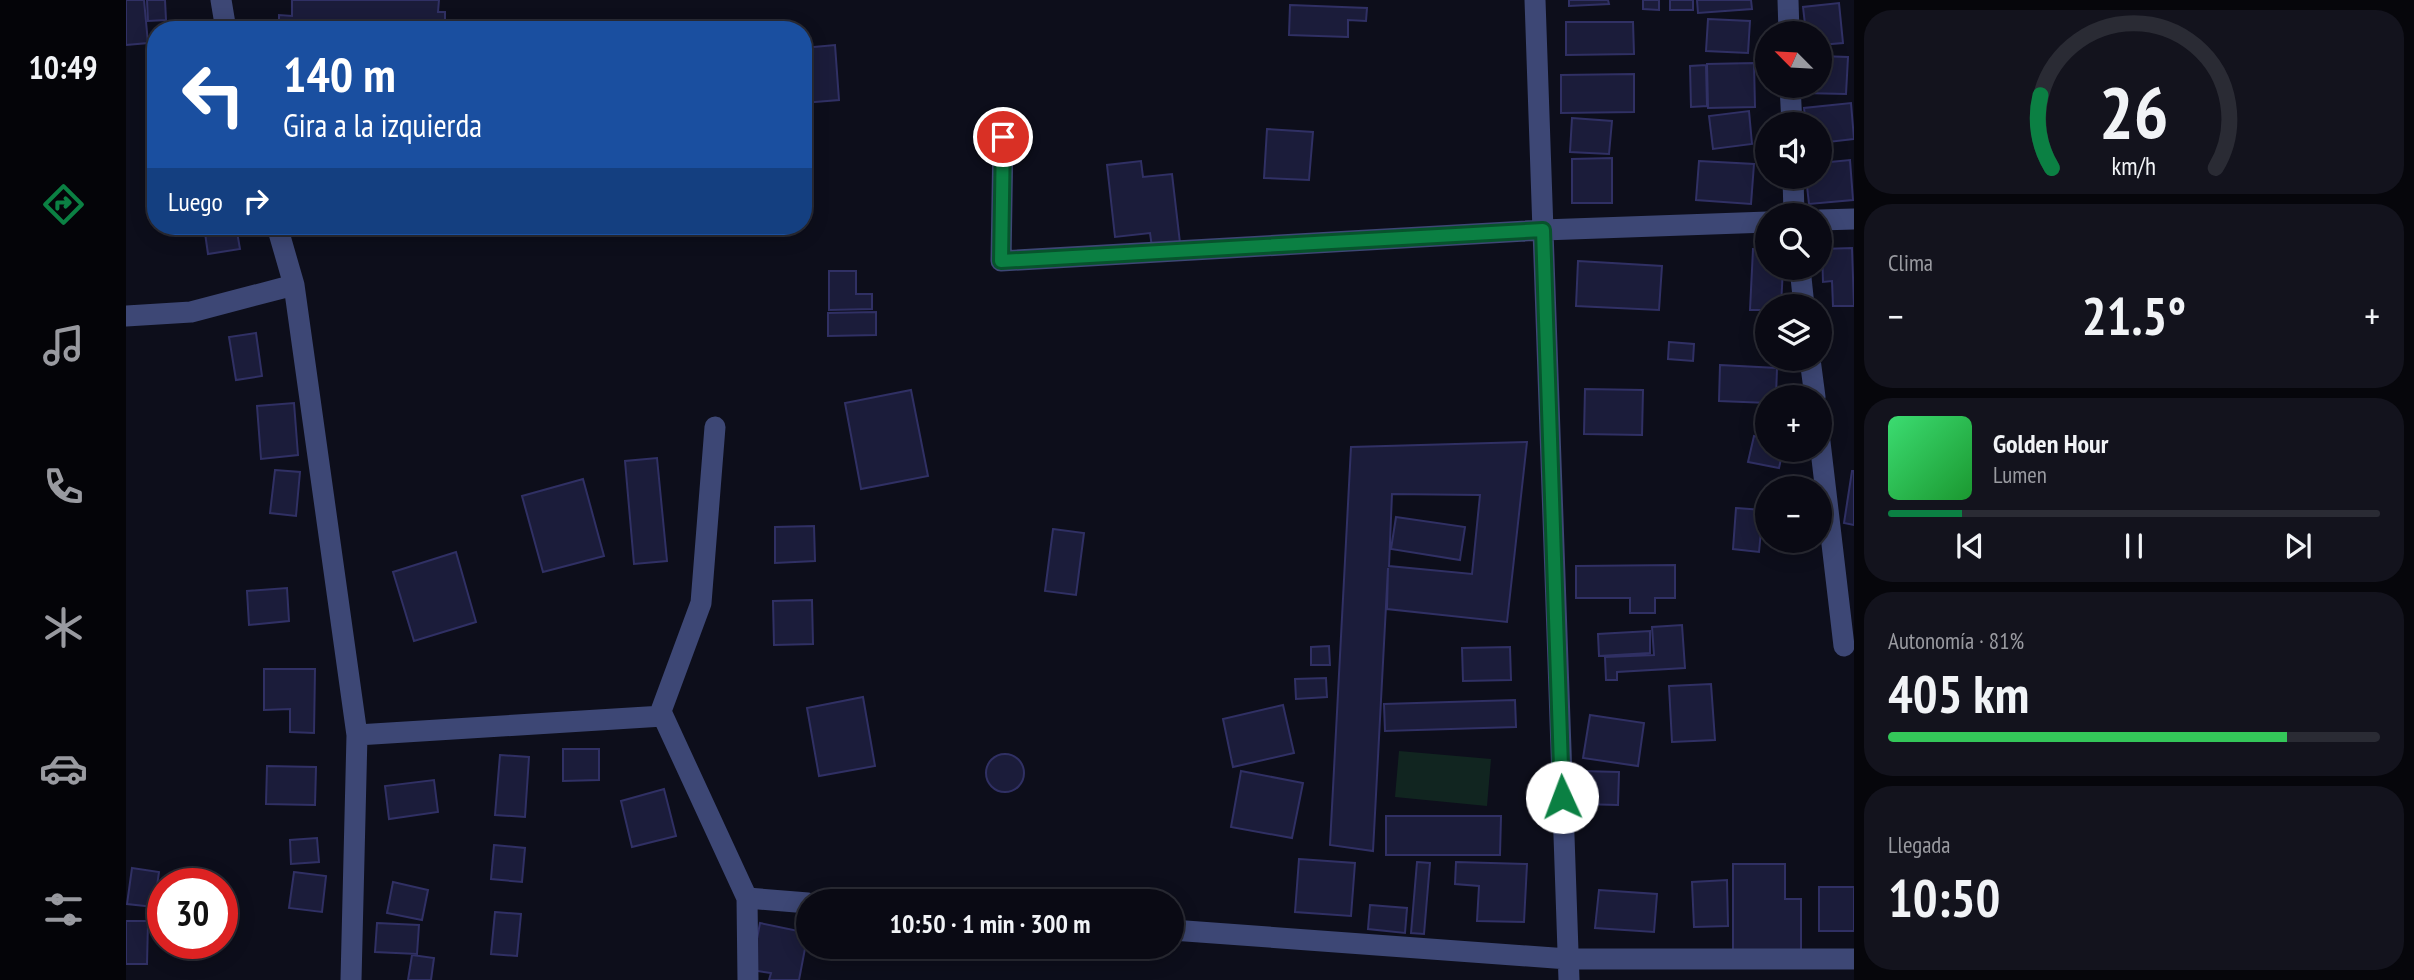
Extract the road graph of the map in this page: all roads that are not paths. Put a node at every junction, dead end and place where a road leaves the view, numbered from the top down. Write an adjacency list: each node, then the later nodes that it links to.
1 (221, 0): 4 (street)
2 (1535, 0): 10 (street)
3 (1788, 0): 5 (street)
4 (224, 21)
5 (1789, 21)
6 (1003, 137): 10 (street)
7 (1854, 219): 8 (street)
8 (1832, 220)
9 (1755, 222): 10 (street)
10 (1543, 230): 23 (street)
11 (280, 235): 12 (street)
12 (294, 285): 13 (street); 18 (street)
13 (126, 316)
14 (715, 427): 17 (street)
15 (1822, 462): 16 (street)
16 (1844, 646)
17 (663, 716): 18 (street); 19 (street)
18 (357, 735): 24 (street)
19 (747, 898): 20 (street); 25 (street)
20 (796, 901)
21 (1184, 931): 23 (street)
22 (1854, 959): 23 (street)
23 (1569, 970)
24 (351, 980)
25 (748, 980)

